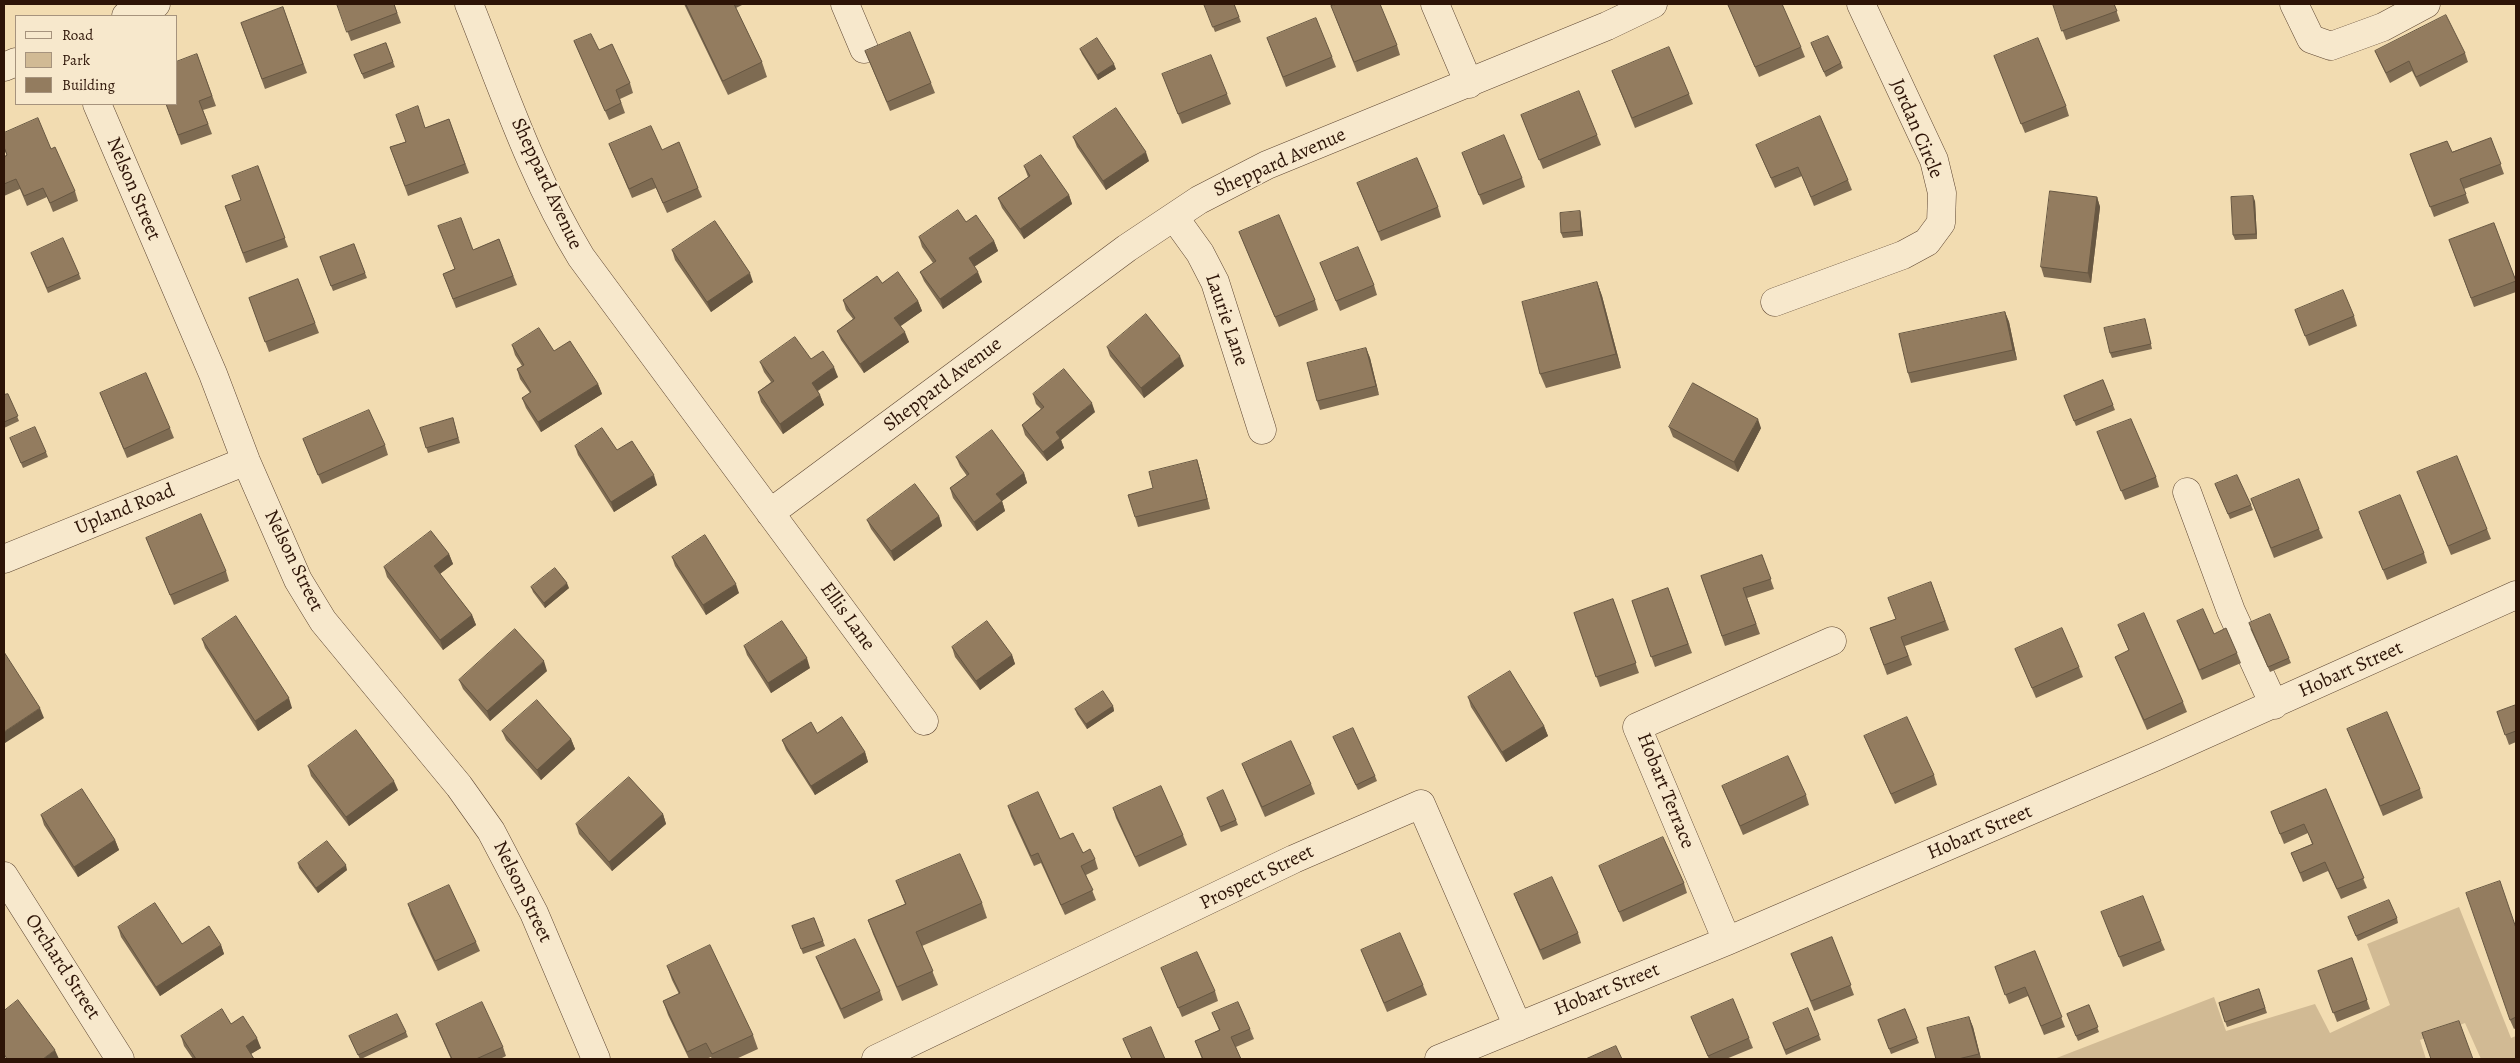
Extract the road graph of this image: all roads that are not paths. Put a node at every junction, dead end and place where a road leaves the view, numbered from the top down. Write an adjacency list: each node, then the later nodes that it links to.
1 (156, 4): 9 (street)
2 (469, 4): 18 (street, Sheppard Avenue)
3 (845, 4): 10 (street)
4 (1435, 4): 11 (street)
5 (1654, 4): 11 (street, Sheppard Avenue)
6 (1860, 4): 14 (street, Jordan Circle)
7 (2294, 4): 8 (street)
8 (2426, 4)
9 (128, 15)
10 (864, 49)
11 (1469, 84): 13 (street, Sheppard Avenue)
12 (97, 105): 16 (street, Nelson Street)
13 (1174, 217): 15 (street, Laurie Lane); 18 (street, Sheppard Avenue)
14 (1775, 302)
15 (1262, 430)
16 (246, 461): 19 (street, Upland Road); 28 (street, Nelson Street)
17 (2187, 492): 22 (street)
18 (770, 513): 23 (street, Ellis Lane)
19 (4, 559)
20 (2516, 595): 22 (street, Hobart Street)
21 (1832, 641): 25 (street, Hobart Terrace)
22 (2274, 705): 25 (street, Hobart Street)
23 (924, 721)
24 (4, 876): 27 (street, Orchard Street)
25 (1727, 940): 26 (street, Hobart Street)
26 (1518, 1026): 29 (street, Prospect Street); 30 (street, Hobart Street)
27 (120, 1059)
28 (596, 1059)
29 (876, 1059)
30 (1439, 1059)

